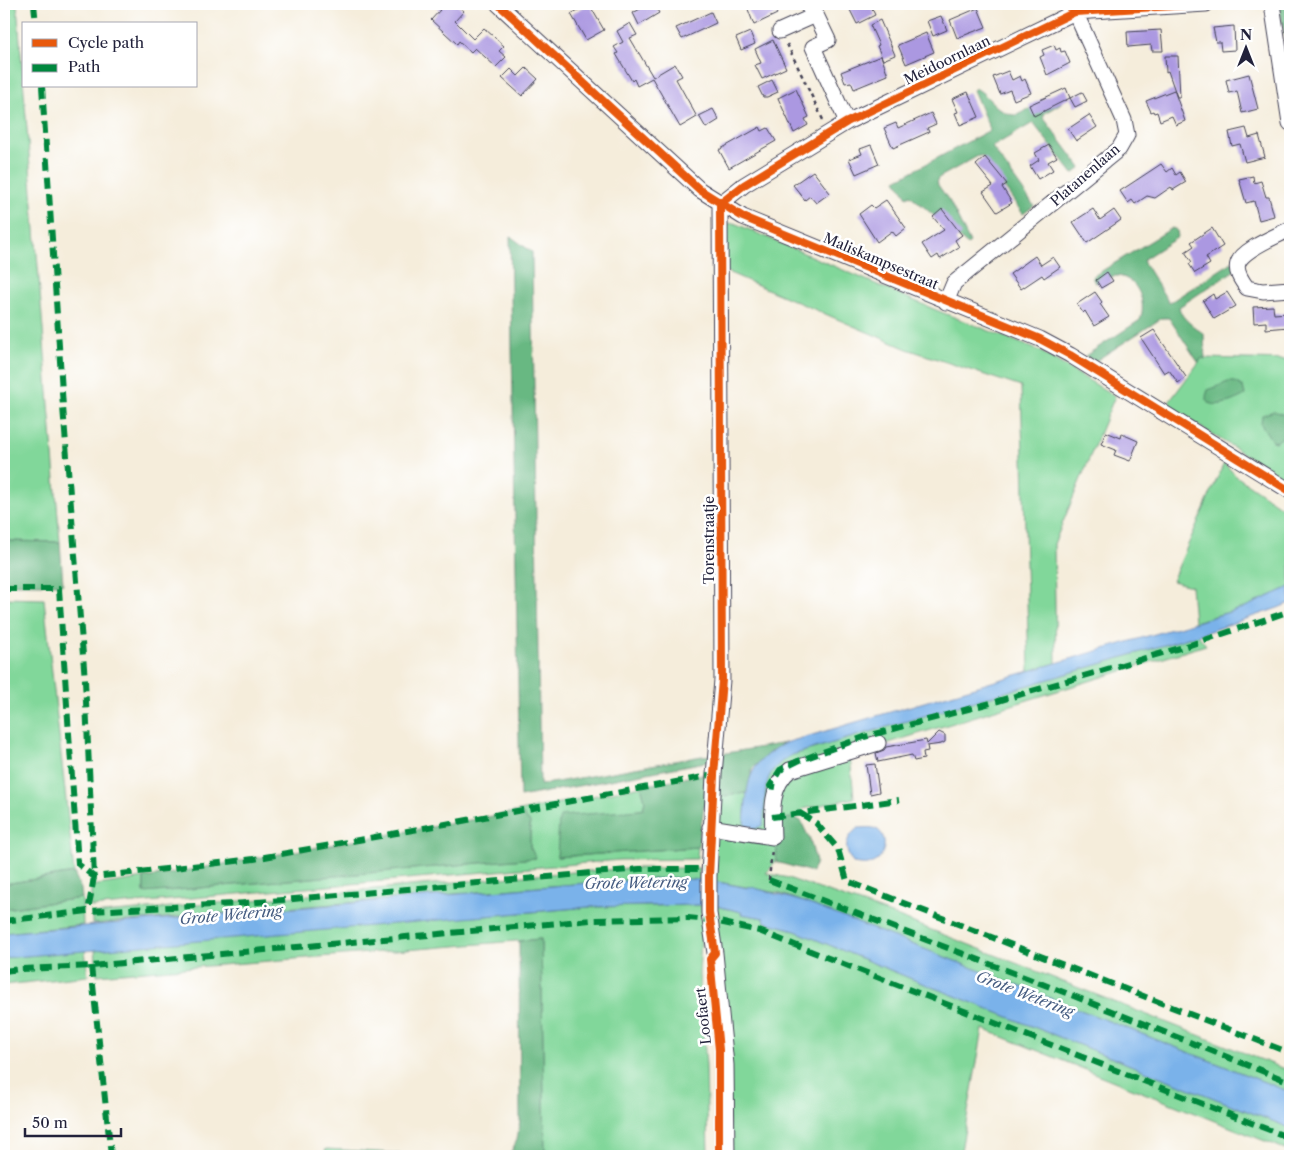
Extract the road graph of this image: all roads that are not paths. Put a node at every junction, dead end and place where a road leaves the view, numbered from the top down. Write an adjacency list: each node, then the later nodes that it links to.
1 (498, 4): 9 (street, Maliskampsestraat)
2 (1206, 4): 4 (street, Meidoornlaan)
3 (1272, 4): 8 (street)
4 (1074, 8): 7 (street, Meidoornlaan); 12 (street, Platanenlaan)
5 (811, 9): 6 (street); 7 (street)
6 (780, 31)
7 (847, 122): 9 (street, Meidoornlaan)
8 (1290, 123)
9 (720, 204): 12 (street, Maliskampsestraat); 15 (street, Torenstraatje)
10 (1290, 229): 11 (street)
11 (1290, 289)
12 (946, 302): 13 (street, Maliskampsestraat)
13 (1290, 492)
14 (878, 743): 15 (street)
15 (710, 827): 16 (street, Torenstraatje)
16 (709, 876): 17 (street, Loofaert)
17 (727, 1156)

